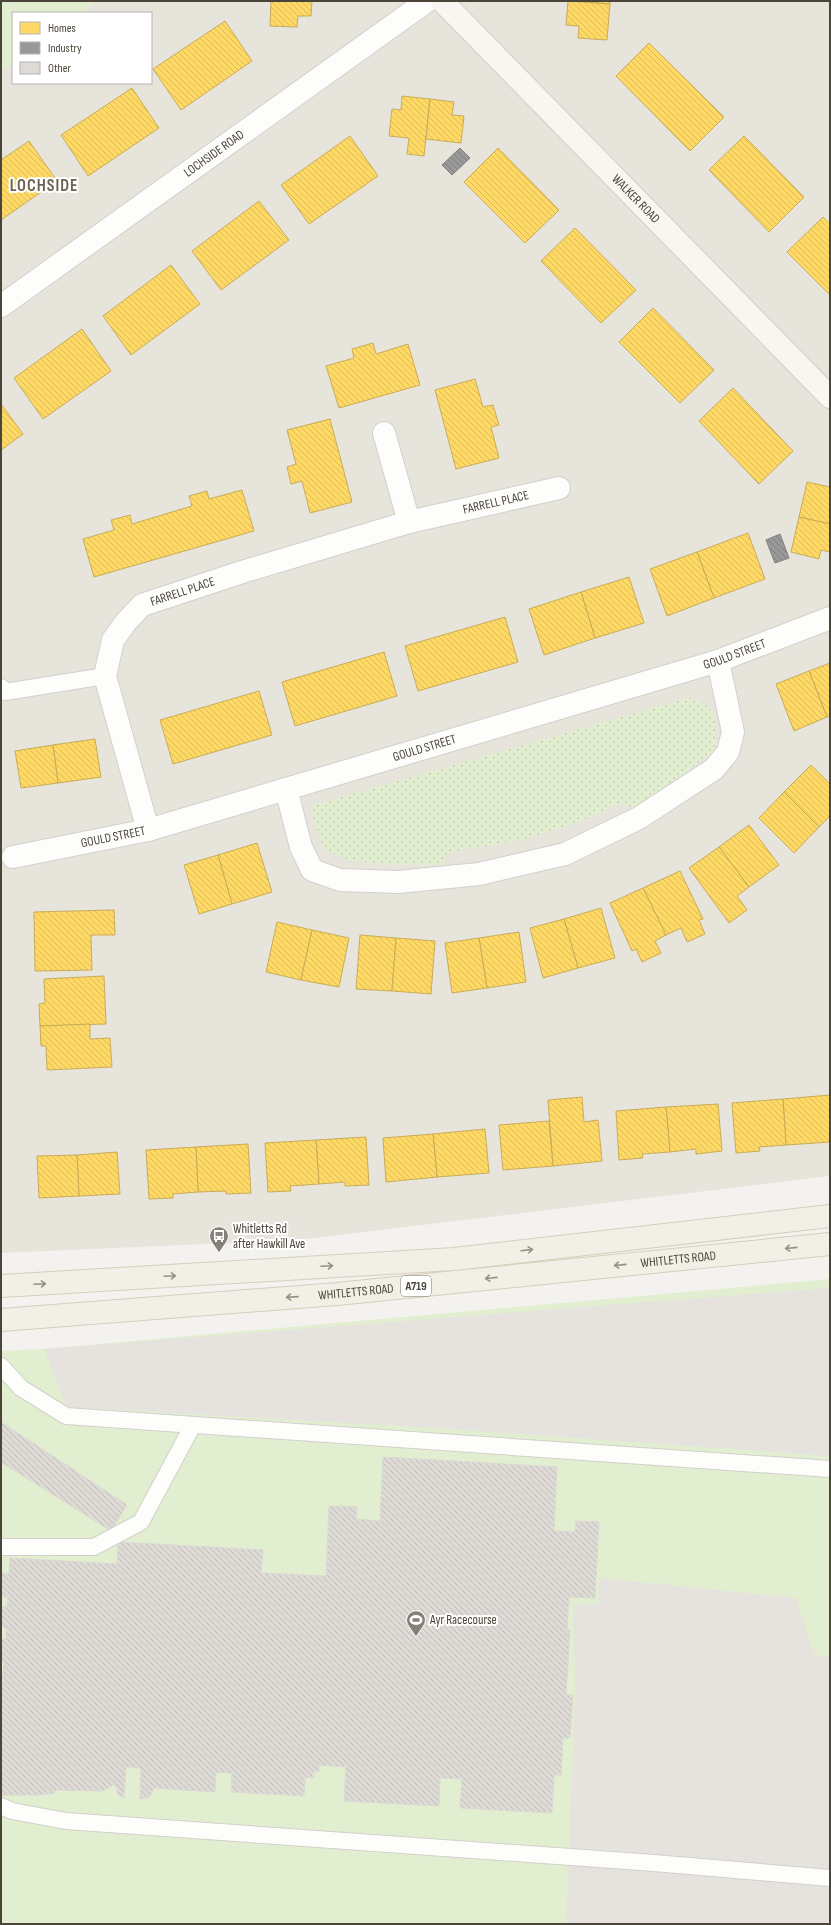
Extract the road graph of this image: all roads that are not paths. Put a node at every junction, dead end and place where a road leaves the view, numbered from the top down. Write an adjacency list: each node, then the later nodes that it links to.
1 (427, 1): 3 (street, LOCHSIDE ROAD)
2 (442, 1): 4 (street, WALKER ROAD)
3 (1, 306)
4 (830, 397)
5 (384, 433): 7 (street)
6 (559, 488): 7 (street, FARRELL PLACE)
7 (409, 522): 10 (street, FARRELL PLACE)
8 (830, 618): 9 (street, GOULD STREET)
9 (718, 661): 12 (street, GOULD STREET); 12 (street)
10 (105, 676): 11 (lane); 13 (street, FARRELL PLACE)
11 (1, 687)
12 (286, 789): 13 (street, GOULD STREET)
13 (148, 830): 14 (street, GOULD STREET)
14 (13, 857)
15 (830, 1216): 17 (main road, WHITLETTS ROAD / A719, one-way to 15)
16 (830, 1244): 18 (main road, WHITLETTS ROAD / A719, one-way to 18)
17 (1, 1286)
18 (1, 1320)
19 (1, 1366): 20 (lane)
20 (193, 1425): 21 (lane); 22 (lane)
21 (830, 1469)
22 (1, 1547)
23 (1, 1806): 24 (lane)
24 (830, 1878)

